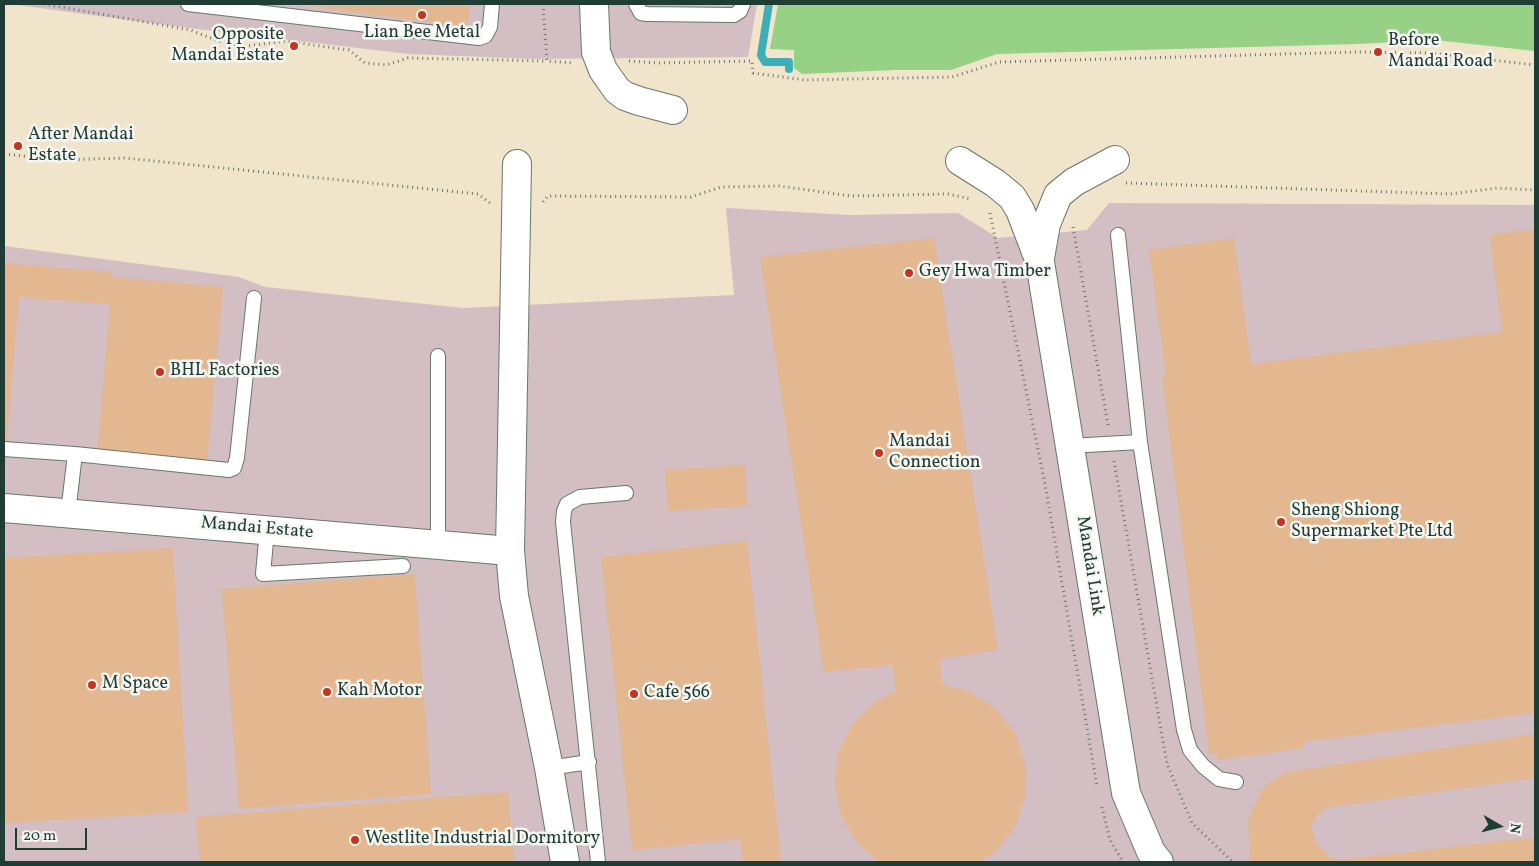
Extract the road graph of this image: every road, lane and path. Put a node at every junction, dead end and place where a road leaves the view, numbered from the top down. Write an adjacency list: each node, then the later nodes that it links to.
1 (44, 4): 8 (path)
2 (188, 4): 3 (lane)
3 (492, 4)
4 (543, 4): 8 (path)
5 (594, 4): 10 (street)
6 (636, 4): 7 (lane)
7 (743, 4)
8 (547, 61): 10 (path)
9 (1535, 65): 10 (path)
10 (591, 66): 11 (street)
11 (673, 110)
12 (960, 161): 19 (street, Mandai Link)
13 (517, 164): 32 (street)
14 (1116, 171): 15 (path); 19 (street, Mandai Link)
15 (1535, 190)
16 (990, 212): 37 (path)
17 (1074, 222): 23 (path)
18 (1118, 235): 22 (lane)
19 (1040, 262): 24 (street, Mandai Link)
20 (254, 298): 26 (lane)
21 (438, 356): 31 (lane)
22 (1140, 442): 23 (lane); 36 (lane)
23 (1111, 444): 24 (lane); 43 (path)
24 (1069, 446): 42 (street, Mandai Link)
25 (4, 449): 26 (lane)
26 (75, 454): 29 (lane)
27 (626, 493): 34 (lane)
28 (4, 508): 29 (street, Mandai Estate)
29 (68, 513): 30 (street, Mandai Estate)
30 (267, 530): 31 (street, Mandai Estate); 33 (lane)
31 (438, 546): 32 (street, Mandai Estate)
32 (510, 551): 35 (street)
33 (403, 566)
34 (589, 762): 35 (lane); 40 (lane)
35 (549, 768): 39 (street)
36 (1236, 782)
37 (1097, 789)
38 (1101, 806): 41 (path)
39 (565, 862)
40 (598, 862)
41 (1123, 862)
42 (1159, 862)
43 (1234, 862)

